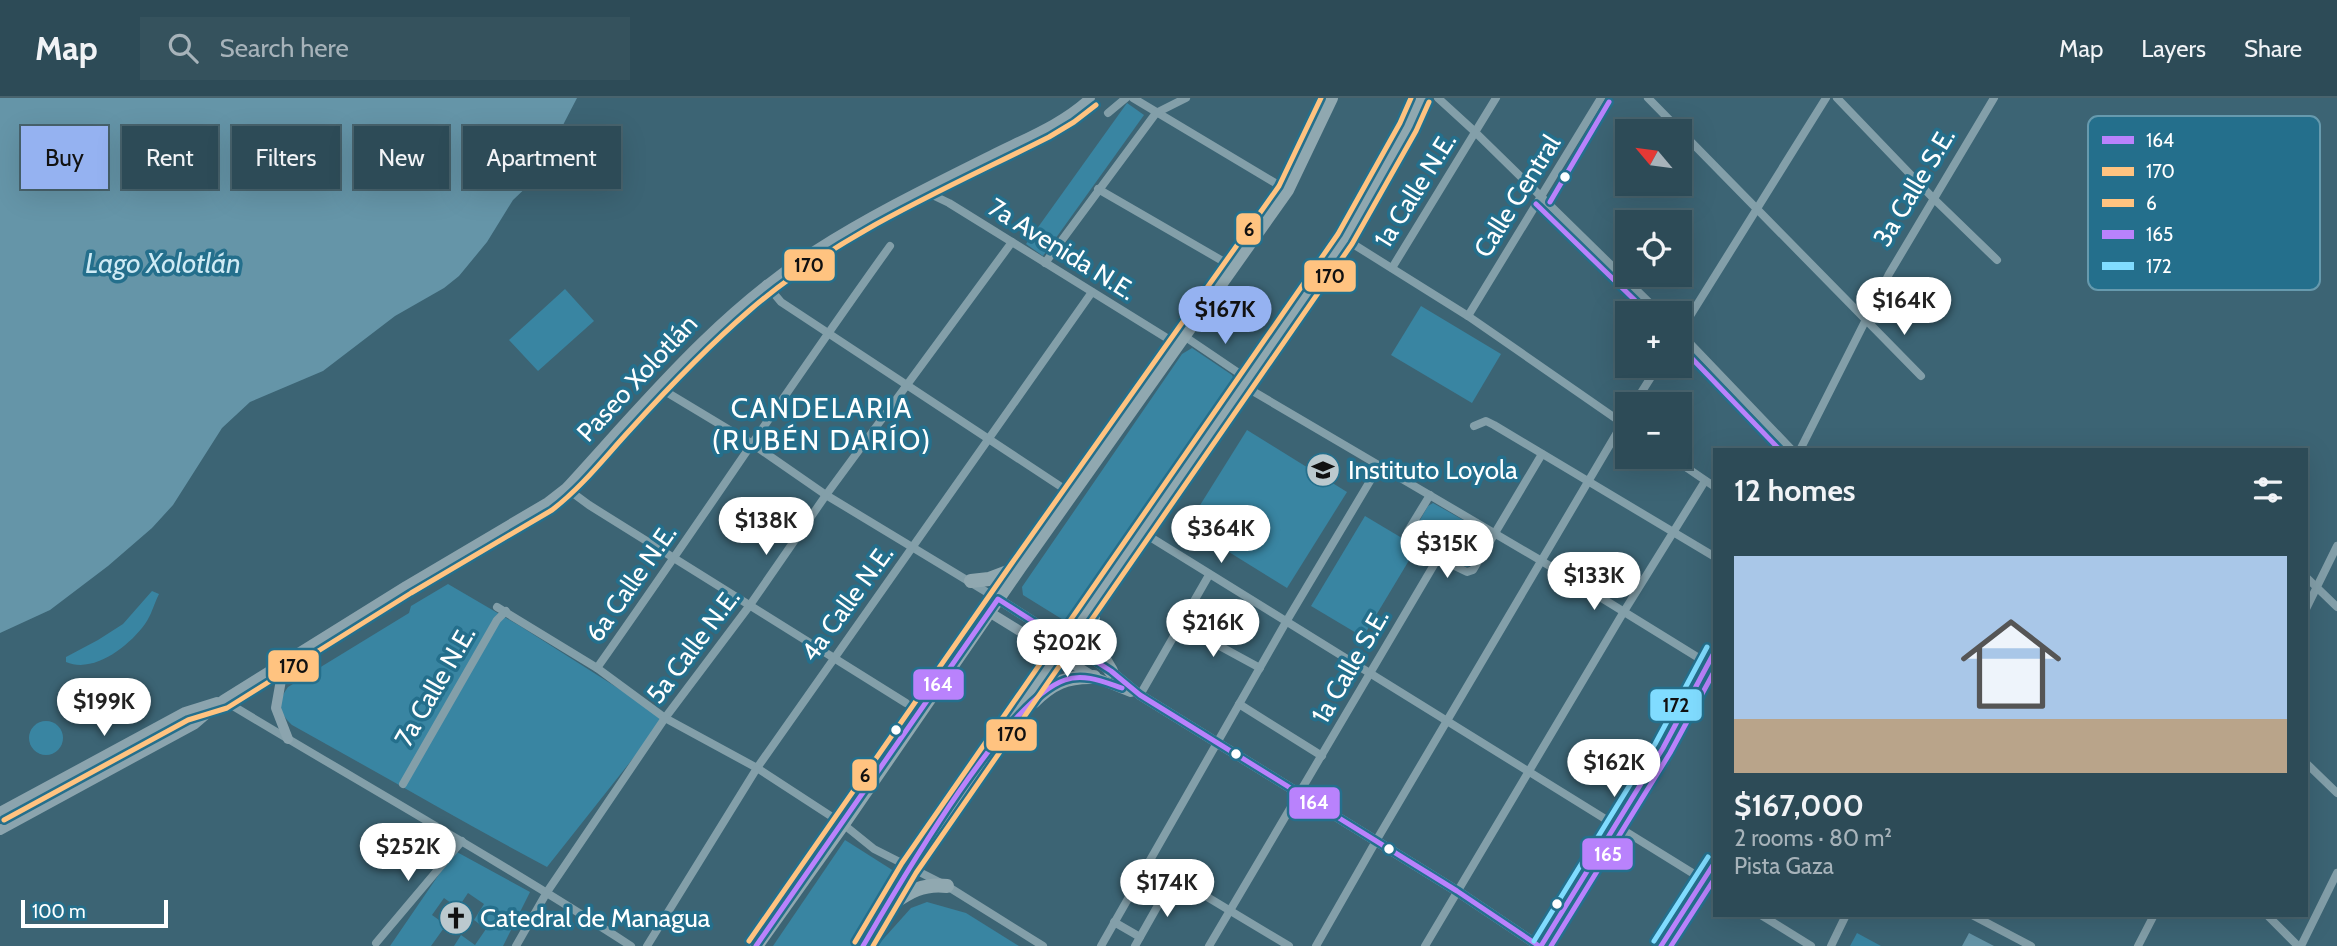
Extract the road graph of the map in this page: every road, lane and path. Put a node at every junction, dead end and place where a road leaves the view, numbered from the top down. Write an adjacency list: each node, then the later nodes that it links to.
1 (1090, 98): 18 (street, Paseo Xolotlán)
2 (1126, 98): 14 (street)
3 (1133, 98): 15 (street)
4 (1186, 98): 15 (street)
5 (1331, 98): 19 (highway)
6 (1421, 98): 23 (highway)
7 (1438, 98): 16 (street)
8 (1496, 98): 16 (street, 1a Calle N.E.)
9 (1601, 98): 20 (street, Calle Central)
10 (1648, 98): 22 (street)
11 (1826, 98): 22 (street)
12 (1837, 98): 21 (street)
13 (1994, 98): 21 (street, 3a Calle S.E.)
14 (1108, 113)
15 (1156, 113): 17 (street); 19 (street)
16 (1475, 132): 20 (street); 29 (street, 1a Calle N.E.)
17 (1098, 189): 27 (street); 28 (street)
18 (922, 190): 24 (street, 7a Avenida N.E.); 30 (street, Paseo Xolotlán)
19 (1287, 190): 28 (highway)
20 (1542, 198): 32 (street); 34 (street, Calle Central)
21 (1933, 198): 26 (street); 35 (street, 3a Calle S.E.)
22 (1756, 209): 33 (street); 35 (street)
23 (1345, 239): 29 (street); 40 (highway)
24 (1012, 243): 27 (street, 7a Avenida N.E.); 42 (street, 5a Calle N.E.)
25 (890, 246): 36 (street, 6a Calle N.E.)
26 (1997, 260)
27 (1045, 262): 31 (street, 7a Avenida N.E.)
28 (1233, 267): 37 (highway)
29 (1392, 268): 34 (street)
30 (766, 284): 36 (street); 41 (street, Paseo Xolotlán)
31 (1092, 292): 37 (street, 7a Avenida N.E.); 45 (street, 4a Calle N.E.)
32 (1648, 301)
33 (1692, 313)
34 (1468, 316): 43 (street)
35 (1866, 318): 39 (street); 49 (street, 3a Calle S.E.)
36 (827, 334): 42 (street); 47 (street, 6a Calle N.E.)
37 (1181, 341): 40 (street, 7a Avenida N.E.); 57 (highway)
38 (1692, 344): 48 (street)
39 (1921, 376)
40 (1246, 383): 51 (street, 7a Avenida N.E.); 60 (highway)
41 (658, 387): 47 (street); 56 (street, Paseo Xolotlán)
42 (908, 387): 45 (street); 58 (street, 5a Calle N.E.)
43 (1615, 418)
44 (1474, 426): 50 (street)
45 (988, 439): 57 (street); 64 (street, 4a Calle N.E.)
46 (1615, 440): 53 (street)
47 (751, 443): 58 (street); 66 (street, 6a Calle N.E.)
48 (1790, 448)
49 (1801, 448)
50 (1542, 454): 53 (street); 62 (street)
51 (1379, 466): 59 (street, 7a Avenida N.E.); 82 (street)
52 (1688, 469): 54 (street)
53 (1587, 481): 61 (street); 68 (street)
54 (1705, 481): 55 (street); 61 (street)
55 (1713, 486)
56 (566, 488): 66 (street); 87 (street, Paseo Xolotlán)
57 (1072, 494): 69 (highway)
58 (826, 495): 64 (street); 75 (street, 5a Calle N.E.)
59 (1430, 495): 62 (street, 7a Avenida N.E.); 67 (street)
60 (1142, 532): 70 (street); 74 (highway)
61 (1674, 532): 65 (street); 81 (street)
62 (1495, 533): 67 (street); 68 (street, 7a Avenida N.E.)
63 (2337, 546): 73 (street)
64 (913, 547): 72 (street); 86 (street, 4a Calle N.E.)
65 (1713, 556)
66 (675, 558): 75 (street); 89 (street, 6a Calle N.E.)
67 (1438, 558): 92 (street, 1a Calle S.E.)
68 (1540, 560): 81 (street, 7a Avenida N.E.); 99 (street)
69 (1019, 568): 72 (highway); 76 (highway)
70 (1209, 575): 82 (street); 83 (street)
71 (2308, 579): 73 (street)
72 (971, 581): 76 (street)
73 (2317, 588): 77 (street); 79 (street)
74 (1099, 595): 84 (highway); 91 (highway)
75 (750, 605): 86 (street); 98 (street, 5a Calle N.E.)
76 (994, 605): 84 (street); 85 (street); 111 (highway)
77 (2308, 605)
78 (497, 607): 80 (street)
79 (2337, 607)
80 (506, 611): 89 (street); 107 (street, 7a Calle N.E.)
81 (1623, 613): 88 (street, 7a Avenida N.E.); 106 (street)
82 (1286, 622): 90 (street); 92 (street)
83 (1181, 625): 90 (street); 94 (street)
84 (1066, 641): 85 (highway); 91 (street)
85 (1058, 654): 93 (street); 100 (highway)
86 (834, 657): 96 (street); 105 (street, 4a Calle N.E.)
87 (284, 663): 95 (street, Paseo Xolotlán); 101 (street)
88 (1712, 666): 112 (street)
89 (597, 668): 98 (street)
90 (1260, 668): 97 (street)
91 (1111, 671): 94 (street)
92 (1370, 674): 99 (street); 103 (street, 1a Calle S.E.)
93 (1094, 677): 94 (street); 100 (highway)
94 (1140, 695): 102 (street)
95 (223, 700): 101 (street); 110 (street, Paseo Xolotlán); 113 (street, Paseo Xolotlán)
96 (906, 703)
97 (1239, 704): 102 (street); 103 (street)
98 (665, 718): 105 (street); 125 (street, 5a Calle N.E.)
99 (1447, 721): 106 (street); 115 (street)
100 (1007, 728): 118 (highway)
101 (288, 739): 114 (street)
102 (1217, 742): 108 (street); 116 (street)
103 (1322, 756): 108 (street, 1a Calle S.E.)
104 (2308, 765): 109 (street)
105 (757, 768): 111 (street); 138 (street, 4a Calle N.E.)
106 (1528, 772): 112 (street); 124 (street)
107 (403, 784)
108 (1300, 793): 115 (street); 127 (street, 1a Calle S.E.)
109 (2337, 793)
110 (0, 812)
111 (843, 824): 118 (street); 139 (highway)
112 (1616, 825): 121 (street); 148 (street)
113 (0, 830)
114 (461, 841): 125 (street); 135 (street)
115 (1376, 841): 124 (street); 146 (street)
116 (1149, 862): 120 (street); 133 (street)
117 (1713, 865): 121 (street)
118 (909, 868): 122 (street); 126 (highway)
119 (2337, 873): 154 (street)
120 (1174, 877): 127 (street); 134 (street)
121 (1704, 880): 123 (street); 149 (street)
122 (947, 886): 126 (highway); 141 (street)
123 (1713, 886)
124 (1457, 891): 147 (street); 148 (street)
125 (547, 892): 136 (street, 5a Calle N.E.); 137 (street)
126 (883, 910): 140 (highway)
127 (1230, 911): 144 (street, 1a Calle S.E.); 145 (street)
128 (1764, 917): 150 (street)
129 (1845, 917): 151 (street)
130 (2153, 917): 153 (street)
131 (2269, 917): 154 (street)
132 (1989, 919): 152 (street)
133 (1114, 922): 134 (street); 142 (street)
134 (1140, 937): 143 (street)
135 (376, 943)
136 (516, 946)
137 (631, 946)
138 (647, 946)
139 (756, 946)
140 (863, 946)
141 (1043, 946)
142 (1101, 946)
143 (1135, 946)
144 (1209, 946)
145 (1289, 946)
146 (1316, 946)
147 (1425, 946)
148 (1540, 946)
149 (1661, 946)
150 (1811, 946)
151 (1831, 946)
152 (2031, 946)
153 (2138, 946)
154 (2300, 946)

